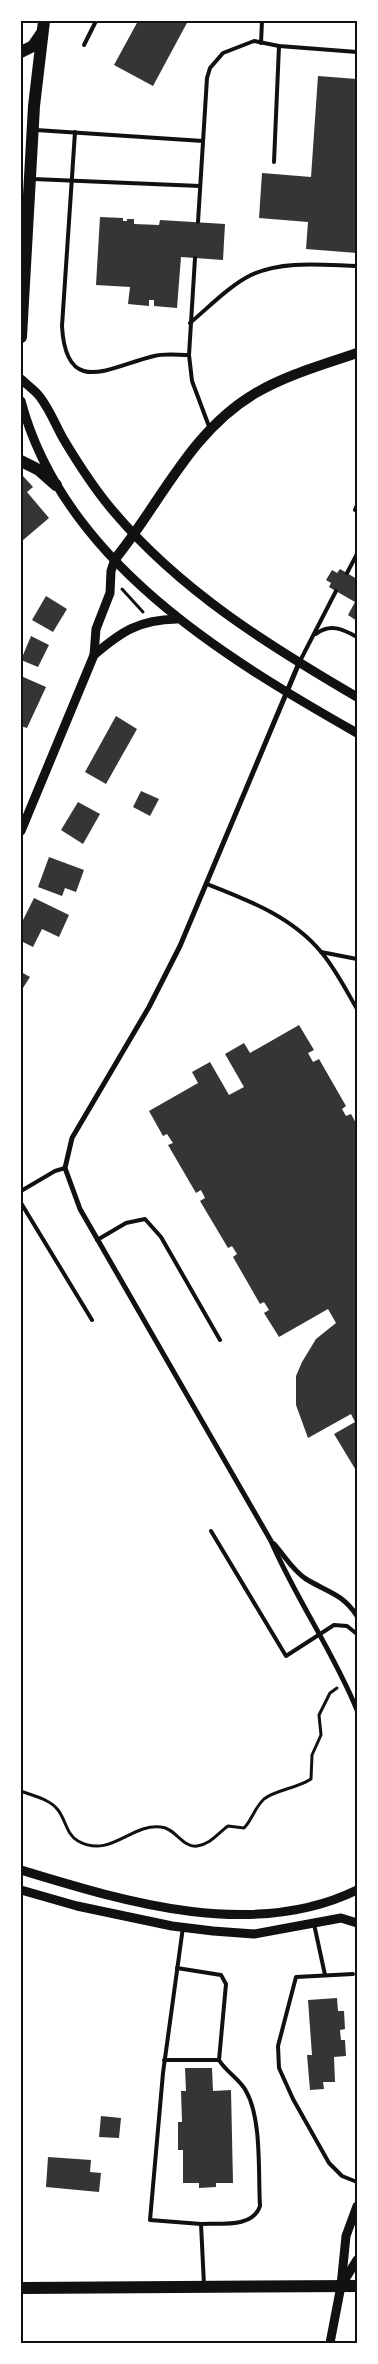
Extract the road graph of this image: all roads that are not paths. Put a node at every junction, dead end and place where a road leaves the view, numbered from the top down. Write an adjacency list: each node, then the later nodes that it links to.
1 (96, 21): 5 (lane)
2 (262, 21): 4 (lane)
3 (43, 27): 7 (main road); 9 (main road)
4 (261, 43): 6 (lane); 11 (lane)
5 (84, 45)
6 (279, 46): 8 (lane); 12 (lane)
7 (21, 52)
8 (357, 52)
9 (33, 130): 10 (lane); 13 (main road)
10 (75, 132): 11 (lane); 14 (lane)
11 (203, 141): 15 (lane)
12 (274, 162)
13 (31, 179): 14 (lane); 20 (main road)
14 (72, 181): 15 (lane); 22 (lane)
15 (200, 186): 16 (lane)
16 (198, 222)
17 (195, 258): 19 (lane)
18 (357, 266): 19 (lane)
19 (190, 323): 22 (lane)
20 (21, 337)
21 (357, 353): 25 (main road)
22 (189, 355): 25 (lane)
23 (21, 379): 28 (street)
24 (21, 402): 27 (street)
25 (210, 429): 28 (main road)
26 (21, 461): 27 (main road)
27 (56, 484): 30 (street)
28 (134, 535): 30 (main road); 37 (street)
29 (357, 554): 31 (lane)
30 (115, 559): 33 (street); 36 (street)
31 (347, 573)
32 (336, 591): 34 (lane)
33 (178, 619): 36 (street); 38 (street)
34 (314, 635): 35 (lane); 37 (lane)
35 (357, 637)
36 (94, 655): 41 (street)
37 (299, 663): 38 (street); 39 (street)
38 (286, 693): 40 (street); 42 (street)
39 (357, 697)
40 (357, 733)
41 (22, 825)
42 (207, 884): 43 (lane); 46 (street)
43 (321, 952): 44 (lane); 45 (lane)
44 (357, 959)
45 (357, 1009)
46 (65, 1168): 47 (lane); 49 (street)
47 (21, 1191)
48 (21, 1203): 50 (lane)
49 (97, 1240): 51 (lane); 53 (street)
50 (92, 1320)
51 (220, 1340)
52 (211, 1531): 56 (lane)
53 (271, 1540): 54 (street); 56 (street)
54 (357, 1616)
55 (357, 1634): 56 (lane)
56 (320, 1635): 57 (street)
57 (357, 1710)
58 (21, 1870): 60 (street)
59 (21, 1890): 63 (street)
60 (357, 1890)
61 (357, 1923): 62 (street)
62 (314, 1924): 63 (street); 66 (lane)
63 (183, 1927): 64 (lane)
64 (177, 1968): 67 (lane); 68 (lane)
65 (353, 1974): 66 (lane)
66 (325, 1975): 69 (lane)
67 (164, 2060): 68 (lane); 71 (lane)
68 (218, 2060): 71 (lane)
69 (357, 2182)
70 (357, 2206): 74 (street)
71 (201, 2224): 73 (lane)
72 (357, 2260): 74 (street)
73 (204, 2285): 74 (main road); 76 (main road)
74 (341, 2286): 75 (main road); 77 (street)
75 (357, 2286)
76 (21, 2288)
77 (330, 2343)

